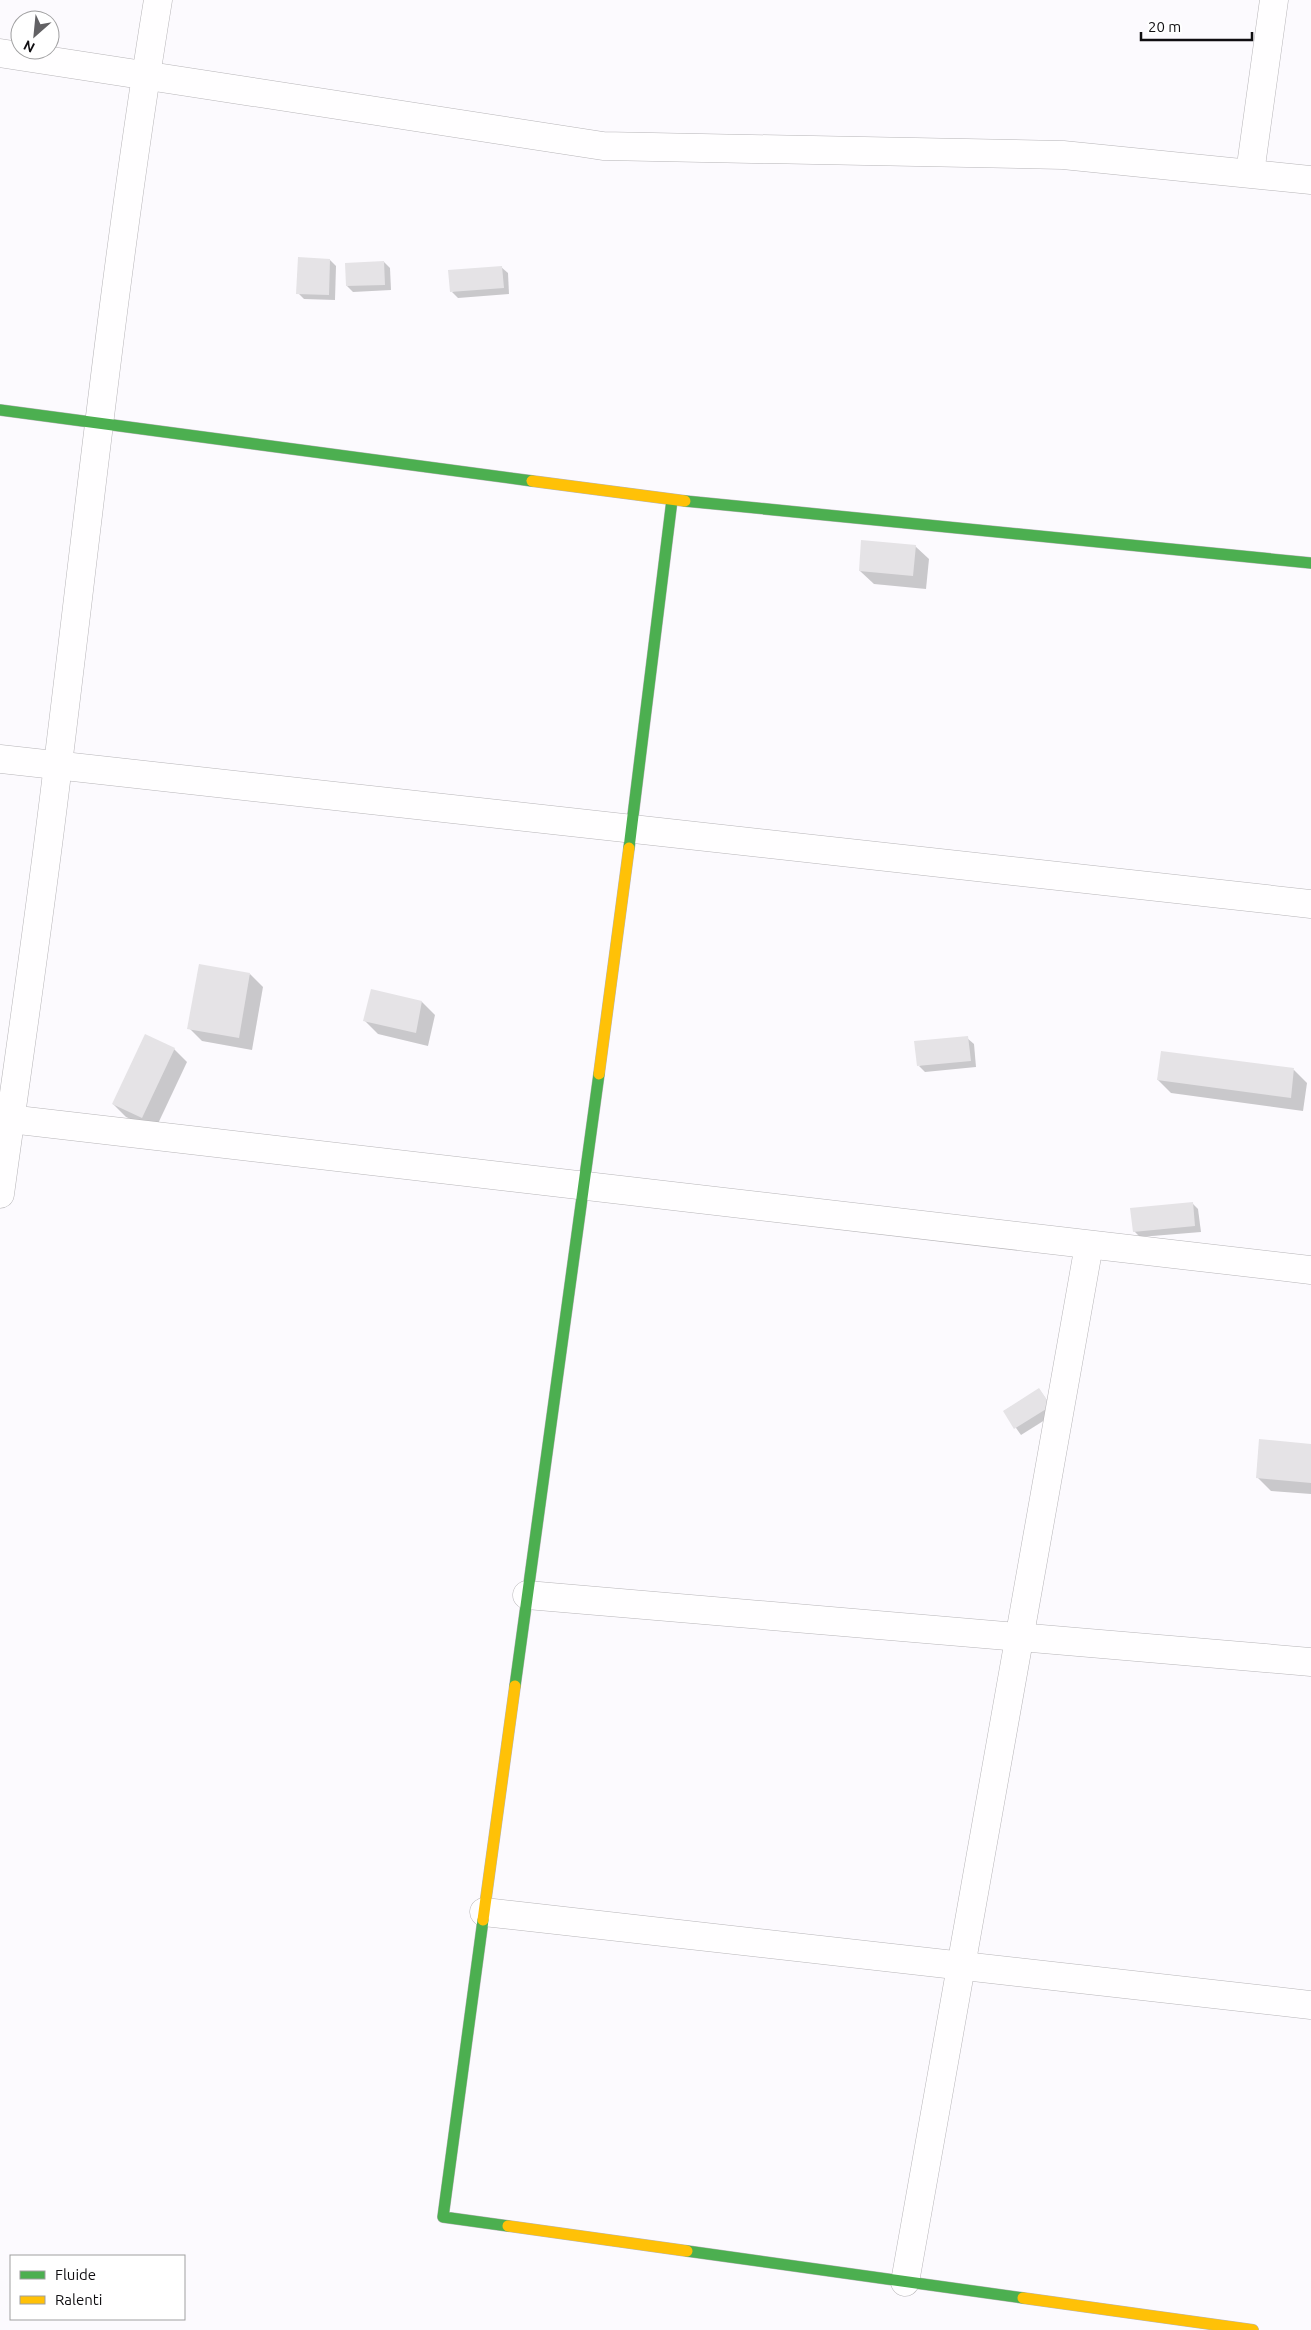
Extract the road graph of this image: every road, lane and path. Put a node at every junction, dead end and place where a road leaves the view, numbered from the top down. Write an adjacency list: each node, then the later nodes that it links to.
1 (158, 0): 4 (street)
2 (1274, 0): 5 (street)
3 (0, 53): 4 (street)
4 (146, 76): 5 (street); 8 (street)
5 (1250, 173): 6 (street)
6 (1311, 180)
7 (0, 410): 8 (street)
8 (100, 425): 9 (street); 12 (street)
9 (672, 500): 10 (street); 13 (street)
10 (1311, 564)
11 (0, 759): 12 (street)
12 (58, 766): 13 (street); 15 (street)
13 (632, 830): 14 (street); 16 (street)
14 (1311, 904)
15 (5, 1119): 16 (street); 17 (street)
16 (582, 1186): 18 (street); 20 (street)
17 (0, 1194)
18 (1089, 1245): 19 (street); 21 (street)
19 (1311, 1270)
20 (527, 1596): 21 (street); 23 (street)
21 (1019, 1637): 22 (street); 24 (street)
22 (1311, 1662)
23 (484, 1912): 24 (street); 26 (street)
24 (960, 1965): 25 (street); 26 (street)
25 (1311, 2005)
26 (904, 2282): 27 (street)
27 (1253, 2330)

